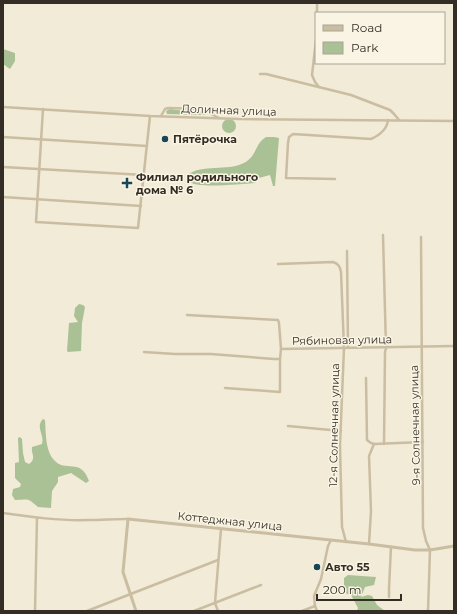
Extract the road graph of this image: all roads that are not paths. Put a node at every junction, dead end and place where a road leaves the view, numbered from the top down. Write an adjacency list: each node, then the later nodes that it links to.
1 (315, 49): 3 (street)
2 (260, 74): 3 (street)
3 (320, 88): 10 (street)
4 (3, 107): 5 (street, Долинная улица)
5 (42, 109): 6 (street, Долинная улица); 13 (street)
6 (150, 116): 7 (street, Долинная улица); 14 (street)
7 (162, 116): 8 (street, Долинная улица); 8 (street)
8 (219, 118): 9 (street, Долинная улица)
9 (388, 120): 10 (street, Долинная улица); 18 (street)
10 (399, 120): 11 (street, Долинная улица)
11 (454, 121)
12 (3, 137): 13 (street)
13 (41, 139): 14 (street); 16 (street)
14 (147, 146): 17 (street)
15 (3, 167): 16 (street)
16 (39, 169): 17 (street); 20 (street)
17 (144, 176): 21 (street)
18 (334, 179)
19 (3, 198): 20 (street)
20 (37, 200): 21 (street); 21 (street)
21 (140, 206)
22 (383, 235): 31 (street)
23 (421, 237): 27 (street, 9-я Солнечная улица)
24 (348, 251): 30 (street)
25 (278, 264): 29 (street, 12-я Солнечная улица)
26 (187, 315): 32 (street)
27 (422, 346): 28 (street, Рябиновая улица); 31 (street, Рябиновая улица); 39 (street, 9-я Солнечная улица)
28 (454, 346)
29 (344, 348): 30 (street, Рябиновая улица); 32 (street, Рябиновая улица); 38 (street, 12-я Солнечная улица)
30 (348, 348): 31 (street, Рябиновая улица)
31 (386, 348): 41 (street)
32 (281, 349): 34 (street, Рябиновая улица)
33 (144, 352): 34 (street, Рябиновая улица)
34 (280, 359): 36 (street)
35 (366, 378): 40 (street)
36 (224, 388)
37 (288, 426): 38 (street)
38 (341, 432): 47 (street, 12-я Солнечная улица)
39 (423, 442): 41 (street); 51 (street, 9-я Солнечная улица)
40 (374, 444): 41 (street); 48 (street)
41 (384, 444)
42 (3, 513): 43 (street, Коттеджная улица)
43 (37, 518): 44 (street, Коттеджная улица); 58 (street)
44 (128, 519): 45 (street, Коттеджная улица); 54 (street)
45 (221, 529): 46 (street, Коттеджная улица); 52 (street)
46 (331, 540): 47 (street, Коттеджная улица); 57 (street)
47 (346, 542): 48 (street, Коттеджная улица)
48 (369, 544): 50 (street, Коттеджная улица)
49 (454, 546): 51 (street, Коттеджная улица)
50 (391, 547): 51 (street, Коттеджная улица); 55 (street)
51 (430, 550): 65 (street, 9-я Солнечная улица)
52 (218, 560): 54 (street); 56 (street)
53 (261, 585): 56 (street)
54 (129, 594): 59 (street); 60 (street)
55 (389, 597)
56 (215, 603): 61 (street); 62 (street)
57 (315, 606): 63 (street); 64 (street)
58 (35, 611)
59 (87, 611)
60 (136, 611)
61 (194, 611)
62 (218, 611)
63 (302, 611)
64 (317, 611)
65 (428, 611)

